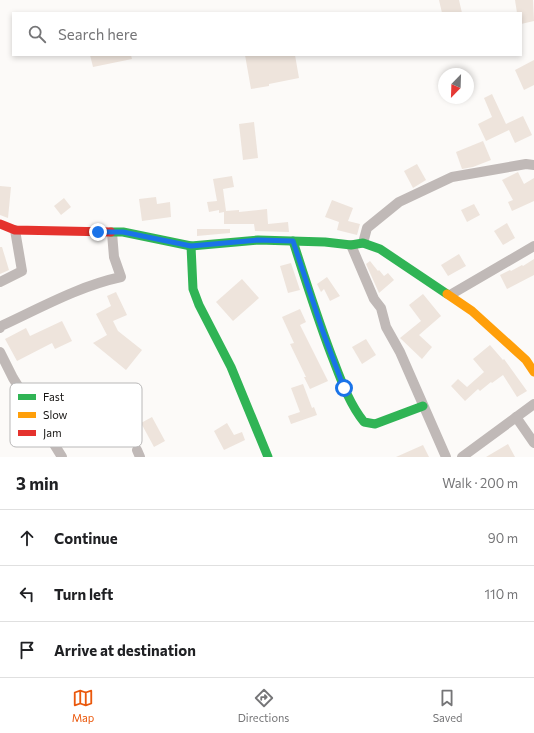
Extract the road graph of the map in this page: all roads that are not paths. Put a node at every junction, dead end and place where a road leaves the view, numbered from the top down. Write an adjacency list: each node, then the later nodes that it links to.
1 (534, 165): 6 (street)
2 (0, 224): 3 (street)
3 (15, 230): 4 (street); 10 (street)
4 (112, 233): 7 (street); 12 (street)
5 (293, 241): 7 (street); 8 (street); 17 (street)
6 (363, 243): 8 (street); 11 (street)
7 (191, 246): 22 (street)
8 (352, 246): 17 (street)
9 (534, 246): 11 (street)
10 (0, 282)
11 (450, 295): 14 (street)
12 (0, 328)
13 (0, 352): 15 (street)
14 (534, 372)
15 (16, 383)
16 (534, 404): 18 (street)
17 (423, 406): 23 (street)
18 (516, 417): 19 (street); 24 (street)
19 (534, 443)
20 (56, 447): 21 (street)
21 (62, 457)
22 (268, 457)
23 (446, 457)
24 (462, 457)

